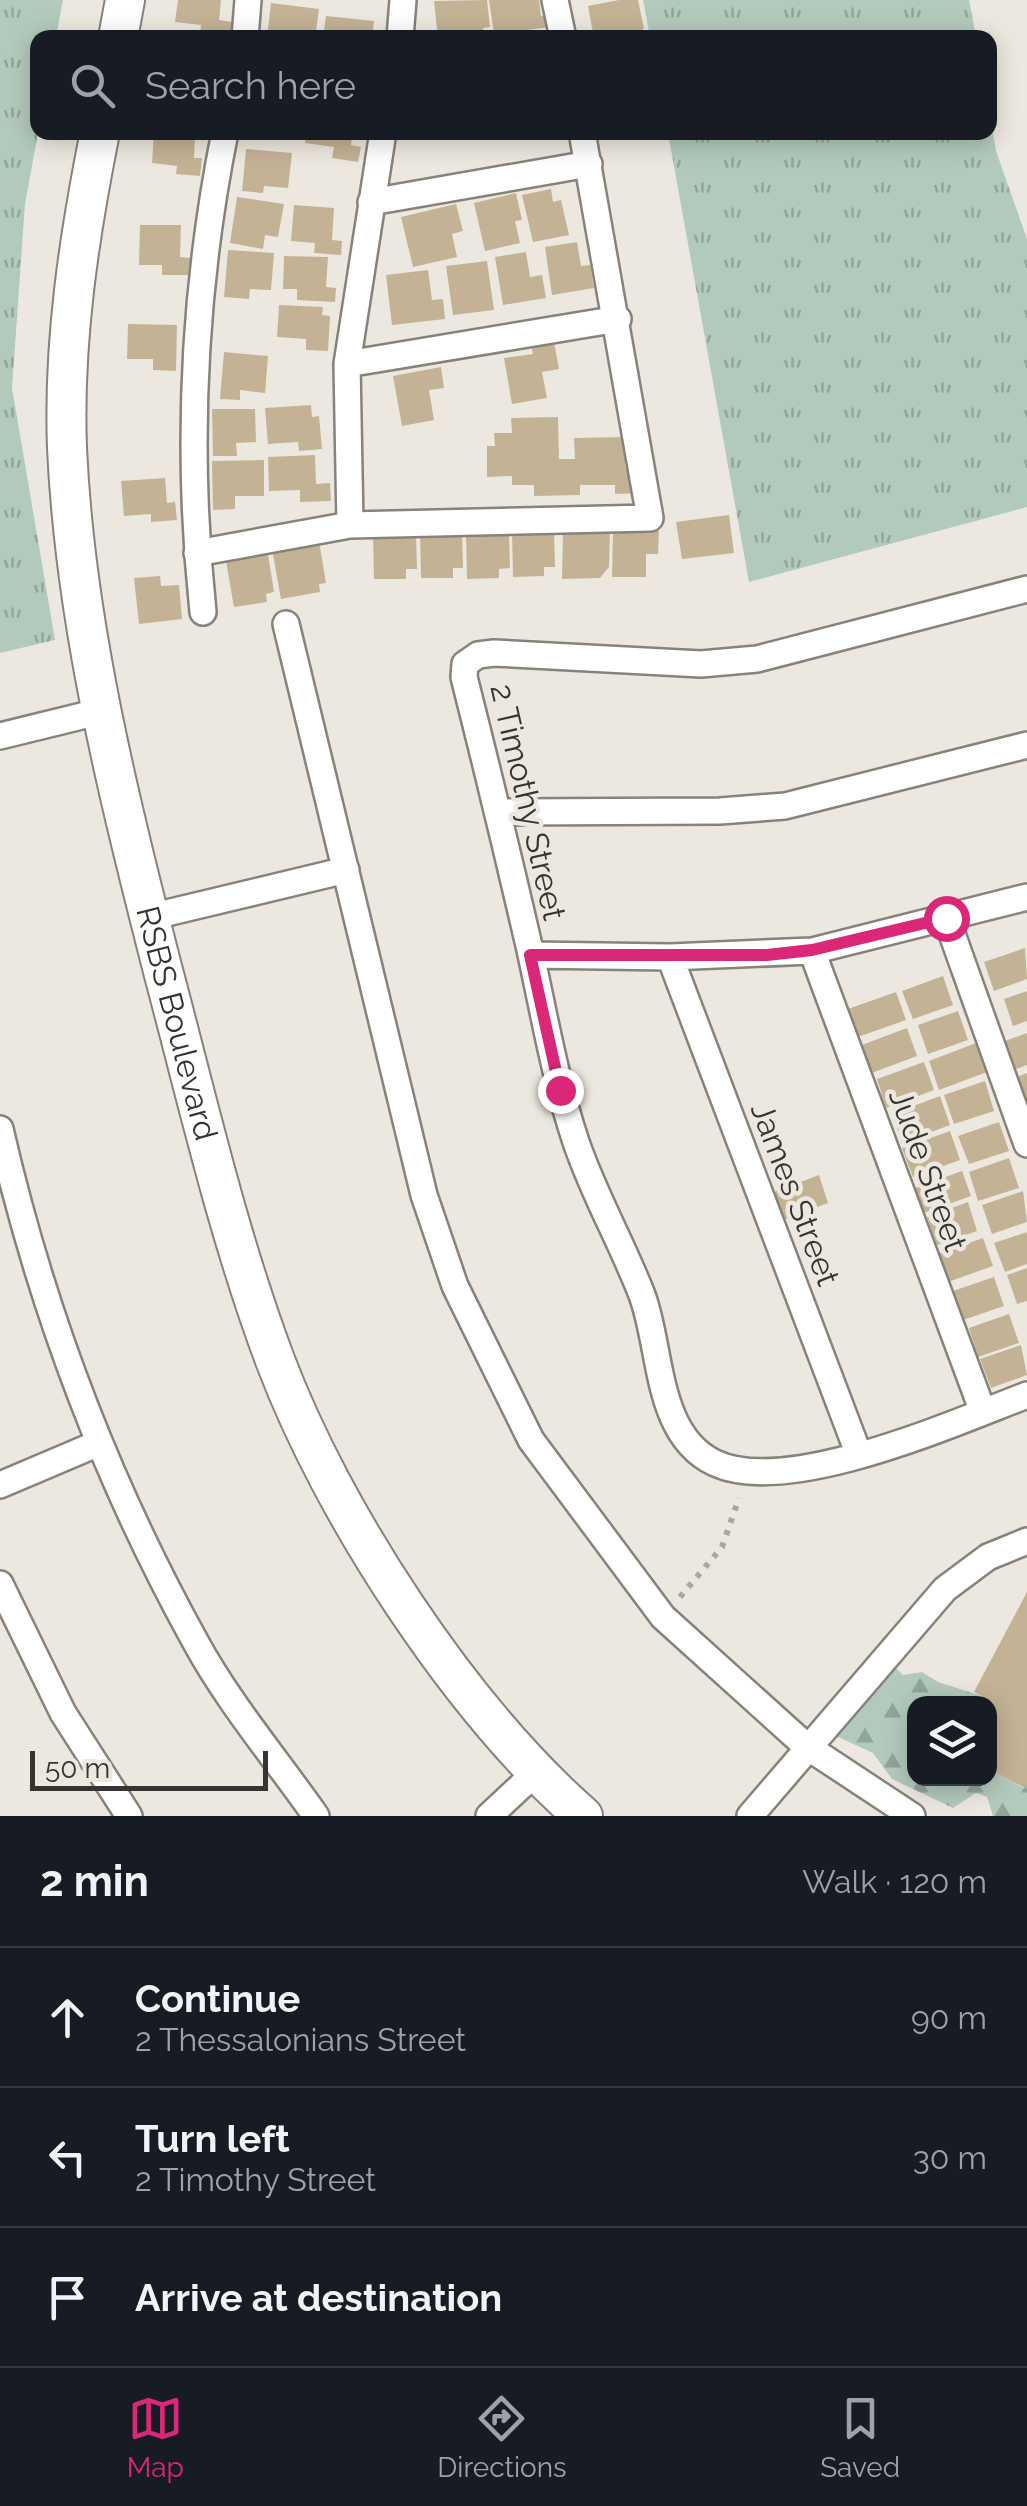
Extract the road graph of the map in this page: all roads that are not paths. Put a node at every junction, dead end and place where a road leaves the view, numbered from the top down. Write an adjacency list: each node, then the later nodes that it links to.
1 (125, 0): 5 (street)
2 (248, 0): 6 (street)
3 (403, 0): 7 (street)
4 (555, 0): 8 (street)
5 (119, 30)
6 (246, 30)
7 (401, 30)
8 (561, 30)
9 (98, 140): 22 (street, RSBS Boulevard)
10 (223, 140): 18 (street)
11 (382, 140): 14 (street)
12 (584, 140): 13 (street)
13 (588, 164): 14 (street); 15 (street)
14 (371, 202): 16 (street)
15 (618, 319): 16 (street); 17 (street)
16 (347, 364): 17 (street)
17 (350, 525): 18 (street)
18 (197, 552): 20 (street)
19 (1027, 590): 25 (street, 2 Timothy Street)
20 (203, 612)
21 (286, 624): 26 (street)
22 (102, 710): 23 (street); 28 (street, RSBS Boulevard)
23 (0, 736)
24 (1027, 745): 25 (street)
25 (498, 812): 31 (street, 2 Timothy Street)
26 (346, 870): 28 (street); 42 (street)
27 (1027, 897): 29 (street)
28 (150, 917): 43 (street, RSBS Boulevard)
29 (946, 918): 30 (street); 34 (street)
30 (812, 950): 32 (street); 36 (street, Jude Street)
31 (530, 955): 32 (street); 38 (street, 2 Timothy Street)
32 (670, 958): 38 (street, James Street)
33 (0, 1130): 37 (street)
34 (1027, 1144)
35 (1027, 1395): 36 (street, 2 Timothy Street)
36 (984, 1412): 38 (street, 2 Timothy Street)
37 (99, 1444): 39 (street); 45 (street)
38 (859, 1454)
39 (0, 1485)
40 (1027, 1541): 42 (street)
41 (0, 1584): 44 (street)
42 (806, 1746): 48 (street); 49 (street)
43 (535, 1773): 46 (street); 47 (street, RSBS Boulevard)
44 (129, 1816)
45 (316, 1816)
46 (489, 1816)
47 (584, 1816)
48 (750, 1816)
49 (912, 1816)

